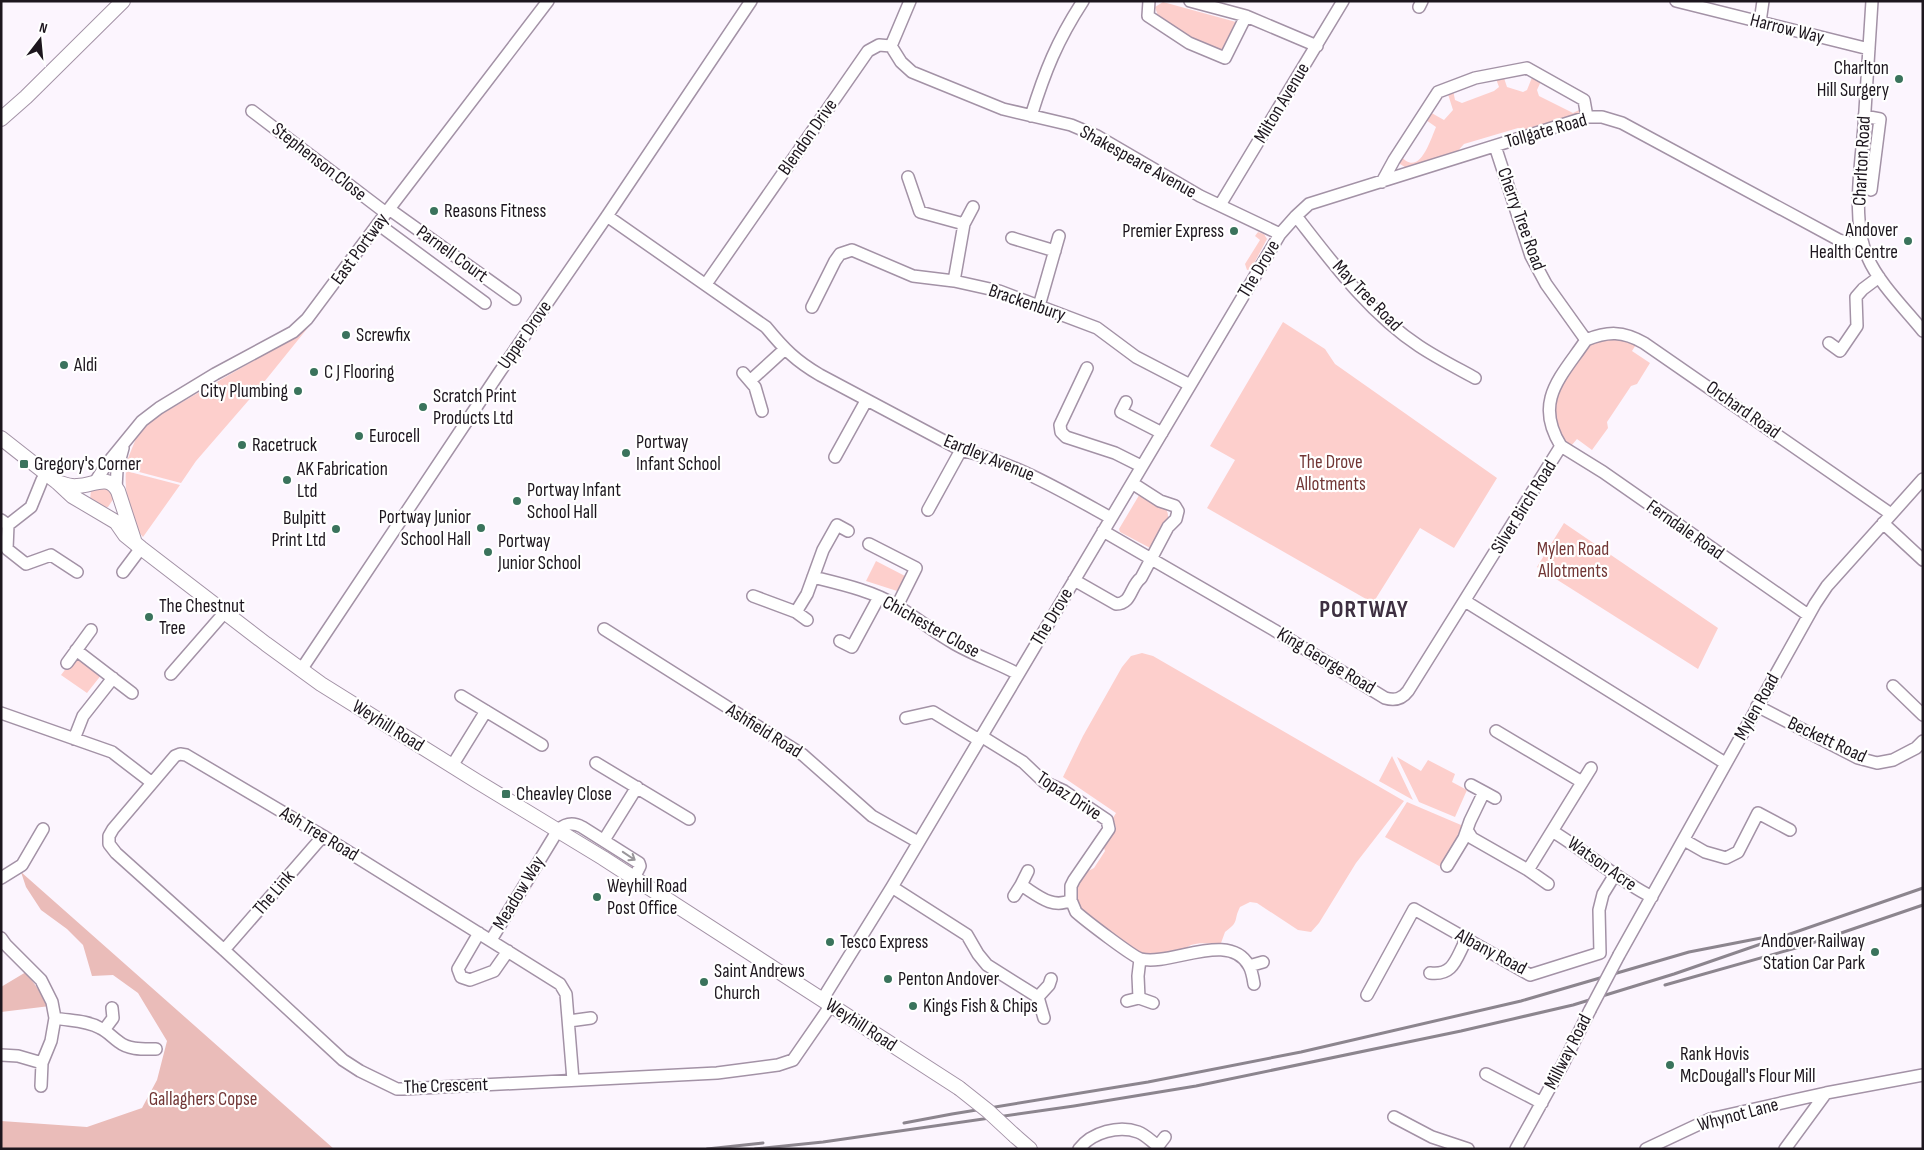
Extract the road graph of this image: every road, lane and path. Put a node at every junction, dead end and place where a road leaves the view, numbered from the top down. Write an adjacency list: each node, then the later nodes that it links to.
1 (123, 1): 21 (main road)
2 (548, 1): 30 (street, East Portway)
3 (751, 1): 31 (street, Upper Drove)
4 (910, 1): 14 (street)
5 (1083, 1): 18 (street)
6 (1150, 1): 12 (street)
7 (1190, 1): 12 (street)
8 (1343, 1): 15 (street, Milton Avenue)
9 (1676, 1): 13 (street, Harrow Way)
10 (1763, 1): 13 (street)
11 (1872, 1): 16 (street, Charlton Road)
12 (1246, 16): 15 (street)
13 (1760, 22): 16 (street, Harrow Way)
14 (891, 46): 18 (street, Shakespeare Avenue); 42 (street, Blendon Drive)
15 (1318, 46): 28 (street, Milton Avenue)
16 (1869, 49): 19 (street, Charlton Road)
17 (252, 111): 30 (street, Stephenson Close)
18 (1032, 116): 28 (street, Shakespeare Avenue)
19 (1864, 116): 27 (street); 38 (street, Charlton Road)
20 (1587, 117): 22 (street, Tollgate Road); 23 (street); 38 (street, Tollgate Road)
21 (1, 119)
22 (1495, 146): 24 (street, Tollgate Road); 48 (street, Cherry Tree Road)
23 (1394, 160): 24 (street); 26 (street)
24 (1403, 175): 26 (street, Tollgate Road)
25 (908, 177): 34 (street)
26 (1382, 182): 32 (street, Tollgate Road)
27 (1870, 190)
28 (1220, 205): 35 (street, Shakespeare Avenue)
29 (974, 207): 34 (street)
30 (387, 211): 33 (street, East Portway); 43 (street, Parnell Court)
31 (607, 216): 42 (street, Eardley Avenue); 100 (street, Upper Drove)
32 (1296, 216): 35 (street, Tollgate Road); 52 (street, May Tree Road)
33 (378, 224): 44 (street); 59 (street, East Portway)
34 (964, 224): 41 (street)
35 (1280, 234): 53 (street, The Drove)
36 (1059, 236): 39 (street)
37 (1012, 238): 39 (street)
38 (1862, 242): 40 (street, Charlton Road)
39 (1055, 251): 45 (street)
40 (1879, 277): 47 (street, Charlton Road); 49 (street)
41 (954, 281): 45 (street, Brackenbury); 46 (street, Brackenbury)
42 (706, 284): 50 (street, Eardley Avenue)
43 (514, 299)
44 (485, 303)
45 (1039, 306): 53 (street, Brackenbury)
46 (812, 307)
47 (1923, 331)
48 (1586, 340): 60 (street, Silver Birch Road); 72 (street, Orchard Road)
49 (1829, 344)
50 (785, 349): 54 (street, Eardley Avenue); 56 (street)
51 (1087, 368): 63 (street)
52 (1475, 378)
53 (1190, 385): 57 (street, The Drove)
54 (866, 401): 61 (street, Eardley Avenue); 62 (street)
55 (1126, 402): 57 (street)
56 (762, 411)
57 (1162, 434): 63 (street, The Drove)
58 (1, 438): 64 (main road, Weyhill Road)
59 (125, 444): 66 (street, East Portway); 68 (street, East Portway)
60 (1561, 446): 82 (street, Silver Birch Road); 93 (street, Ferndale Road)
61 (961, 450): 70 (street); 73 (street, Eardley Avenue)
62 (835, 457)
63 (1141, 466): 67 (street, The Drove)
64 (52, 478): 66 (main road, Weyhill Road); 69 (main road, Weyhill Road); 74 (street)
65 (1923, 479): 72 (street, Mylen Road)
66 (93, 483): 68 (main road, Weyhill Road); 69 (main road)
67 (1132, 483): 73 (street, The Drove); 80 (street)
68 (118, 493): 71 (main road); 79 (main road)
69 (88, 506): 71 (main road, Weyhill Road)
70 (928, 510)
71 (101, 513): 79 (main road, Weyhill Road)
72 (1891, 514): 75 (street, Mylen Road)
73 (1110, 518): 76 (street, The Drove)
74 (4, 523): 83 (street)
75 (1883, 523): 81 (street); 93 (street, Mylen Road)
76 (1103, 530): 80 (street, King George Road); 86 (street, The Drove)
77 (848, 531): 85 (street)
78 (869, 544): 90 (street)
79 (138, 545): 84 (street); 91 (main road, Weyhill Road)
80 (1151, 558): 86 (street); 89 (street, King George Road)
81 (1923, 560)
82 (1486, 567): 89 (street, King George Road)
83 (77, 572)
84 (123, 572)
85 (814, 577): 88 (street, Chichester Close); 92 (street)
86 (1074, 580): 102 (street, The Drove)
87 (753, 596): 92 (street)
88 (879, 597): 90 (street, Chichester Close); 97 (street)
89 (1466, 600): 118 (street)
90 (897, 606): 102 (street, Chichester Close)
91 (224, 612): 100 (main road, Weyhill Road); 101 (street)
92 (796, 612): 94 (street)
93 (1808, 615): 107 (street, Mylen Road)
94 (807, 620)
95 (604, 629): 136 (street, Ashfield Road)
96 (91, 630): 98 (street)
97 (840, 641)
98 (76, 650): 99 (street); 103 (street)
99 (67, 663)
100 (301, 670): 119 (main road, Weyhill Road)
101 (171, 674)
102 (1018, 674): 114 (street, The Drove)
103 (113, 678): 105 (street); 113 (street)
104 (1892, 686): 110 (street)
105 (132, 693)
106 (461, 696): 108 (street)
107 (1757, 706): 115 (street, Beckett Road); 118 (street, Mylen Road)
108 (486, 711): 116 (street); 119 (street)
109 (1, 713): 113 (street)
110 (1923, 715)
111 (906, 718): 114 (street, Topaz Drive)
112 (1496, 731): 122 (street)
113 (74, 738): 121 (street)
114 (980, 738): 136 (street, The Drove); 148 (street, Topaz Drive)
115 (1923, 741)
116 (542, 745)
117 (596, 763): 124 (street)
118 (1725, 764): 135 (street, Mylen Road)
119 (452, 766): 129 (main road, Weyhill Road)
120 (1591, 768): 122 (street, Watson Acre)
121 (151, 782): 133 (street, Ash Tree Road); 153 (street, The Crescent)
122 (1582, 782): 132 (street, Watson Acre)
123 (1471, 785): 125 (street)
124 (637, 787): 127 (street); 134 (street)
125 (1484, 792): 126 (street); 130 (street)
126 (1495, 798)
127 (689, 819)
128 (43, 829): 141 (street)
129 (558, 830): 134 (street); 142 (main road, Weyhill Road); 151 (street, Meadow Way)
130 (1467, 830): 137 (street); 138 (street)
131 (1790, 830): 135 (street)
132 (1552, 831): 138 (street, Watson Acre); 140 (street, Watson Acre)
133 (323, 836): 149 (street, Ash Tree Road); 153 (street, The Link)
134 (604, 840): 142 (street, one-way to 142)
135 (1684, 840): 147 (street, Mylen Road)
136 (918, 842): 145 (street, The Drove)
137 (1447, 866)
138 (1528, 870): 143 (street)
139 (1028, 871): 144 (street)
140 (1614, 876): 147 (street, Watson Acre); 152 (street, Albany Road)
141 (1, 878)
142 (634, 878): 166 (main road, Weyhill Road)
143 (1548, 884)
144 (1021, 885): 146 (street); 148 (street)
145 (892, 887): 163 (street); 166 (street, The Drove)
146 (1014, 896)
147 (1652, 897): 155 (street, Mylen Road)
148 (1071, 900): 156 (street)
149 (479, 933): 151 (street, Ash Tree Road); 154 (street, Meadow Way)
150 (1, 938): 169 (street)
151 (491, 940): 154 (street, Meadow Way)
152 (1466, 940): 159 (street); 162 (street, Albany Road)
153 (224, 950): 179 (street, The Crescent)
154 (508, 951): 172 (street, Meadow Way)
155 (1619, 955): 182 (street, Millway Road, bridge)
156 (1140, 959): 158 (street); 164 (street)
157 (1263, 962): 158 (street)
158 (1249, 966): 161 (street)
159 (1430, 973)
160 (1051, 979): 163 (street)
161 (1254, 984)
162 (1367, 995)
163 (1038, 997): 171 (street)
164 (1139, 998): 165 (street); 167 (street)
165 (1127, 1001)
166 (826, 1003): 179 (street, The Crescent); 185 (main road, Weyhill Road, bridge)
167 (1153, 1003)
168 (112, 1008): 173 (street)
169 (54, 1018): 173 (street); 176 (street)
170 (591, 1018): 172 (street)
171 (1044, 1018)
172 (569, 1020): 179 (street, Meadow Way)
173 (104, 1030): 174 (street)
174 (156, 1049)
175 (1, 1055): 176 (street)
176 (42, 1063): 180 (street)
177 (1487, 1073): 182 (street)
178 (1923, 1075): 181 (street, Whynot Lane)
179 (572, 1080)
180 (41, 1086)
181 (1826, 1093): 189 (street, Whynot Lane); 190 (street)
182 (1542, 1104): 188 (street, Millway Road)
183 (1394, 1117): 187 (street)
184 (1165, 1137): 186 (street)
185 (1030, 1149)
186 (1079, 1149)
187 (1468, 1149)
188 (1516, 1149)
189 (1646, 1149)
190 (1785, 1149)

